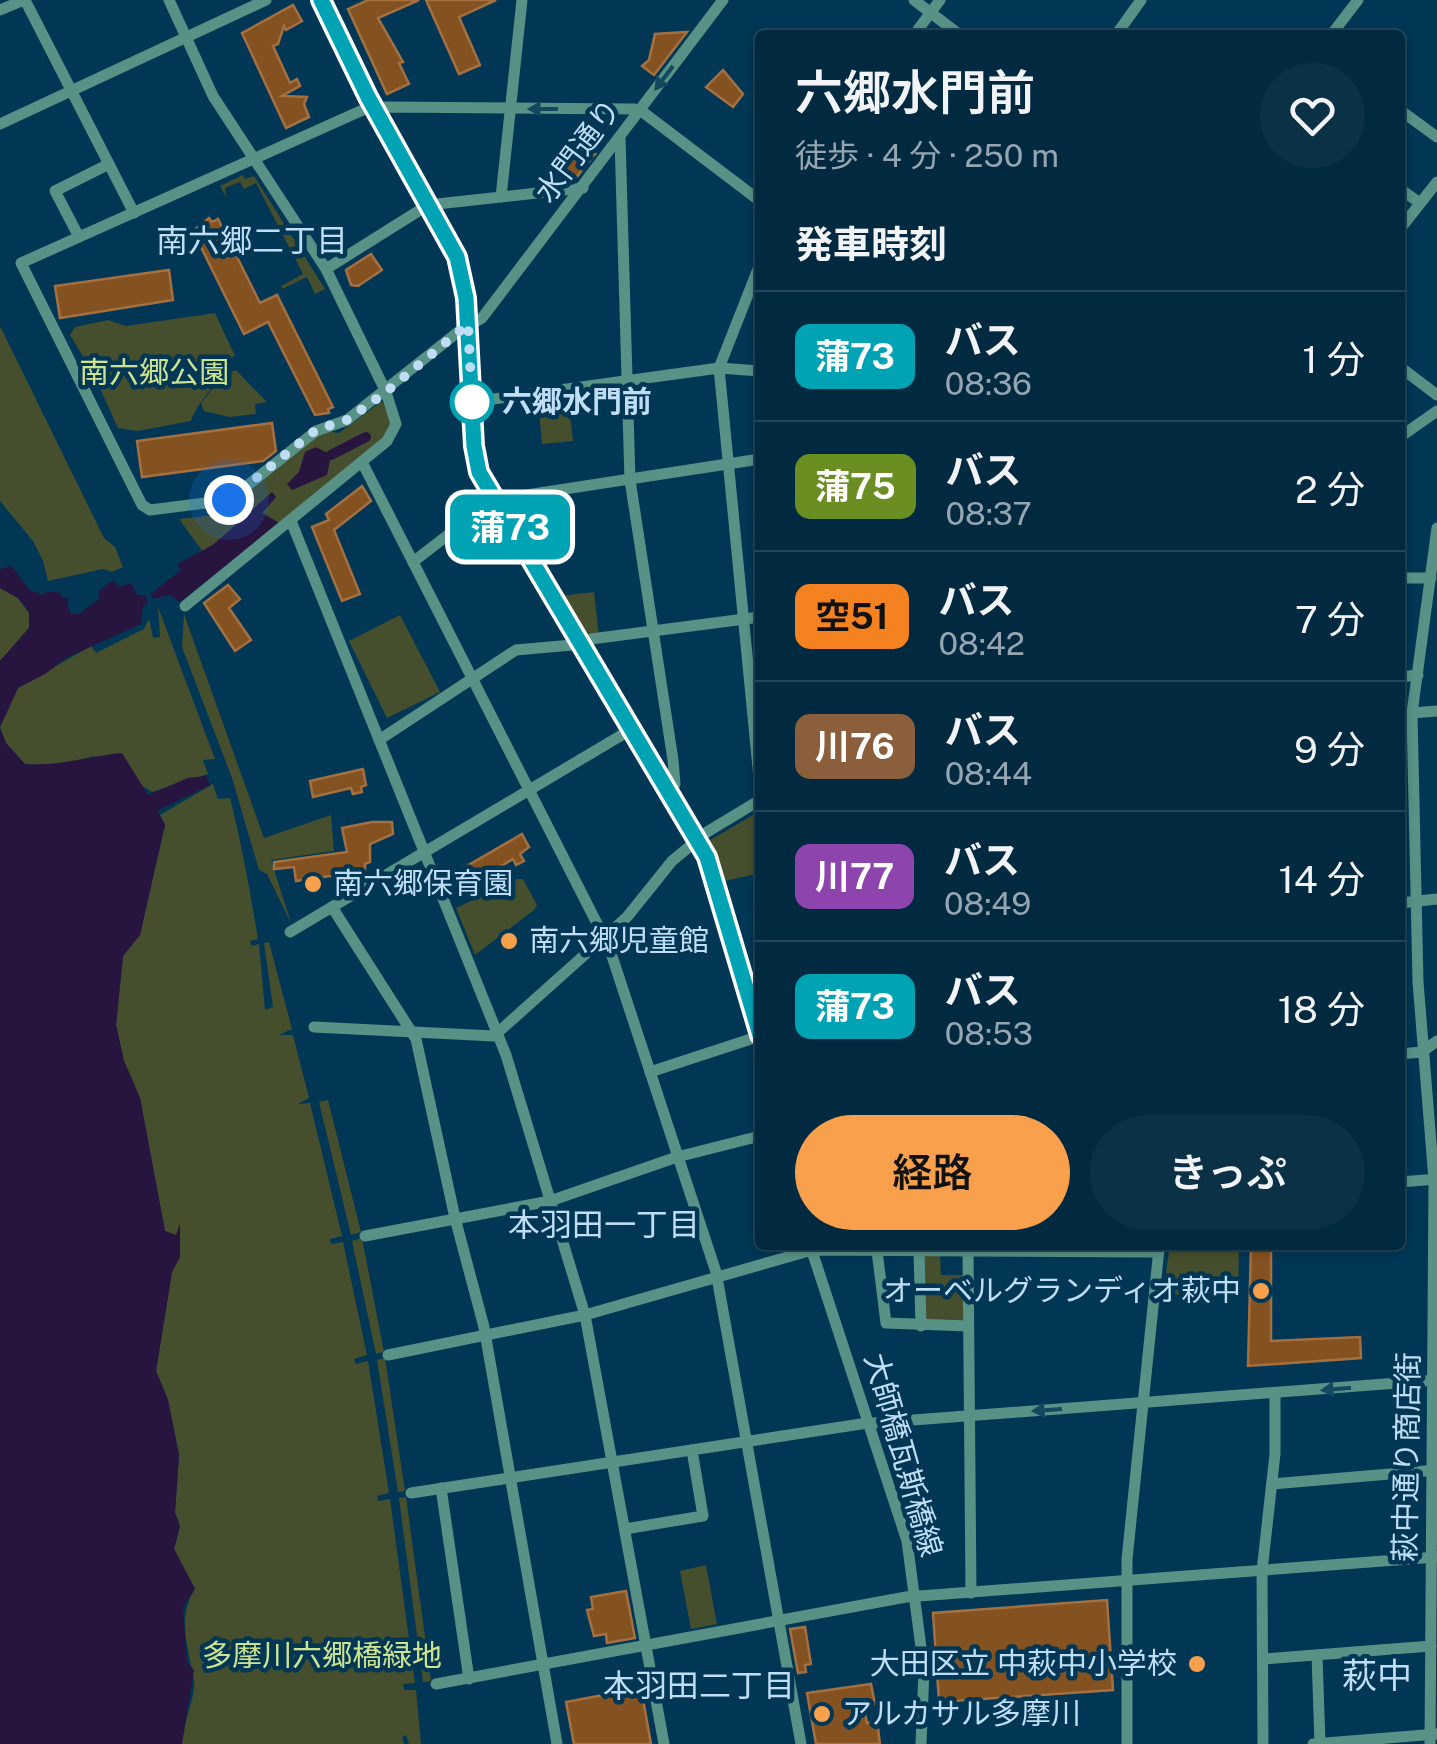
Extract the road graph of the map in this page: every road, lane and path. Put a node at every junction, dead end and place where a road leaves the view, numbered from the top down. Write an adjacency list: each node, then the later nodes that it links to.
1 (24, 0): 11 (street); 18 (street)
2 (168, 0): 17 (street)
3 (266, 0): 17 (street)
4 (321, 0): 19 (street)
5 (522, 0): 20 (street)
6 (723, 0): 21 (street, 水門通り, one-way to 21)
7 (914, 0): 12 (street)
8 (940, 0): 12 (street)
9 (1141, 0): 15 (street)
10 (1358, 0): 16 (street)
11 (0, 10)
12 (931, 13): 13 (street); 14 (street)
13 (918, 30)
14 (953, 30)
15 (1120, 30)
16 (1335, 30)
17 (186, 37): 18 (street); 26 (street)
18 (71, 90): 23 (street); 27 (street)
19 (374, 108): 20 (street); 26 (street); 33 (street)
20 (510, 108): 21 (street, one-way to 20); 31 (street)
21 (640, 110): 25 (street, 水門通り); 32 (street)
22 (1405, 114): 24 (street)
23 (0, 124)
24 (1437, 137)
25 (620, 138): 29 (street, 水門通り); 44 (street)
26 (256, 158): 35 (street); 38 (street)
27 (109, 164): 35 (street); 37 (street)
28 (1437, 182): 34 (street)
29 (582, 188): 31 (street); 40 (street, 水門通り)
30 (1405, 192): 34 (street)
31 (501, 197): 33 (street)
32 (755, 197)
33 (428, 204): 38 (street); 40 (street)
34 (1420, 204): 36 (street)
35 (134, 213): 37 (street)
36 (1405, 223)
37 (79, 237): 45 (street, 水門通り)
38 (326, 269): 45 (street)
39 (755, 277): 41 (street)
40 (468, 324): 45 (street, 水門通り); 47 (street)
41 (719, 368): 42 (street); 44 (street); 52 (street)
42 (755, 371)
43 (1405, 371): 46 (street)
44 (627, 382): 47 (street); 53 (street)
45 (386, 392): 51 (street)
46 (1437, 395)
47 (472, 402): 54 (street)
48 (1437, 412): 49 (street)
49 (1405, 434)
50 (755, 460): 52 (street)
51 (362, 462): 55 (street); 57 (street)
52 (726, 464): 53 (street); 62 (street)
53 (630, 480): 54 (street); 63 (street)
54 (493, 500): 57 (street); 64 (street)
55 (291, 521): 60 (street); 72 (street)
56 (1437, 528): 58 (street, 萩中通り商店街)
57 (413, 562): 67 (street)
58 (1433, 574): 59 (street); 65 (street, 萩中通り商店街)
59 (1405, 577)
60 (185, 606)
61 (755, 618): 62 (street)
62 (746, 619): 63 (street); 70 (street)
63 (655, 631): 64 (street); 73 (street)
64 (581, 643): 67 (street); 71 (street)
65 (1418, 675): 66 (street); 69 (street, 萩中通り商店街)
66 (1405, 676)
67 (472, 679): 72 (street); 74 (street)
68 (1437, 710): 69 (street)
69 (1412, 713): 75 (street, 萩中通り商店街)
70 (755, 728)
71 (632, 730): 73 (street); 74 (street)
72 (379, 740): 78 (street)
73 (668, 790): 77 (street)
74 (528, 792): 78 (street); 84 (street)
75 (1407, 797): 80 (street, 萩中通り商店街)
76 (755, 803): 77 (street)
77 (697, 839): 84 (street); 85 (street)
78 (426, 851): 82 (street); 88 (street)
79 (1437, 899): 80 (street)
80 (1415, 901): 81 (street); 91 (street, 萩中通り商店街)
81 (1405, 902)
82 (332, 907): 83 (street); 87 (street)
83 (290, 932)
84 (604, 938): 88 (street); 93 (street)
85 (754, 992)
86 (314, 1026): 87 (street)
87 (414, 1032): 88 (street); 99 (street)
88 (499, 1032): 98 (street)
89 (755, 1037): 93 (street)
90 (1437, 1041): 91 (street)
91 (1422, 1052): 92 (street); 96 (street, 萩中通り商店街)
92 (1405, 1054)
93 (650, 1072): 95 (street)
94 (755, 1137): 95 (street)
95 (677, 1157): 98 (street); 108 (street)
96 (1436, 1180): 97 (street); 114 (street, 萩中通り商店街)
97 (1405, 1182)
98 (550, 1200): 99 (street); 109 (street)
99 (455, 1218): 100 (street); 112 (street)
100 (365, 1236)
101 (805, 1250): 108 (street)
102 (812, 1250): 118 (street, 大師橋瓦斯橋線)
103 (877, 1250): 107 (street); 110 (street)
104 (934, 1250): 107 (street)
105 (967, 1250): 111 (street)
106 (1159, 1250): 116 (street)
107 (918, 1251): 110 (street)
108 (717, 1279): 109 (street); 119 (street)
109 (585, 1315): 112 (street); 121 (street)
110 (921, 1326): 111 (street)
111 (968, 1326): 117 (street)
112 (486, 1335): 113 (street); 123 (street)
113 (388, 1355)
114 (1435, 1380): 115 (street, one-way to 115); 122 (street, 萩中通り商店街)
115 (1275, 1393): 116 (street); 124 (street)
116 (1144, 1402): 117 (street, one-way to 117); 130 (street)
117 (971, 1416): 118 (street); 131 (street)
118 (870, 1423): 119 (street); 132 (street, 大師橋瓦斯橋線)
119 (746, 1442): 120 (street); 133 (street)
120 (692, 1450): 121 (street); 127 (street)
121 (612, 1462): 123 (street); 127 (street)
122 (1434, 1470): 124 (street); 128 (street, 萩中通り商店街)
123 (512, 1477): 125 (street); 138 (street)
124 (1272, 1484): 129 (street)
125 (441, 1488): 126 (street); 139 (street)
126 (410, 1492)
127 (625, 1529): 134 (street)
128 (1434, 1558): 129 (street); 135 (street, 萩中通り商店街)
129 (1262, 1571): 130 (street); 137 (street)
130 (1126, 1582): 131 (street); 146 (street)
131 (971, 1593): 132 (street)
132 (916, 1596): 133 (street); 145 (street, 大師橋瓦斯橋線)
133 (779, 1621): 134 (street); 144 (street)
134 (646, 1646): 138 (street); 143 (street)
135 (1431, 1646): 136 (street); 141 (street, 萩中通り商店街)
136 (1317, 1655): 137 (street); 148 (street)
137 (1263, 1659): 147 (street)
138 (544, 1664): 139 (street); 142 (street)
139 (469, 1678): 140 (street)
140 (436, 1684)
141 (1432, 1738): 148 (street)
142 (557, 1744)
143 (664, 1744)
144 (801, 1744)
145 (921, 1744)
146 (1127, 1744)
147 (1263, 1744)
148 (1317, 1744)

